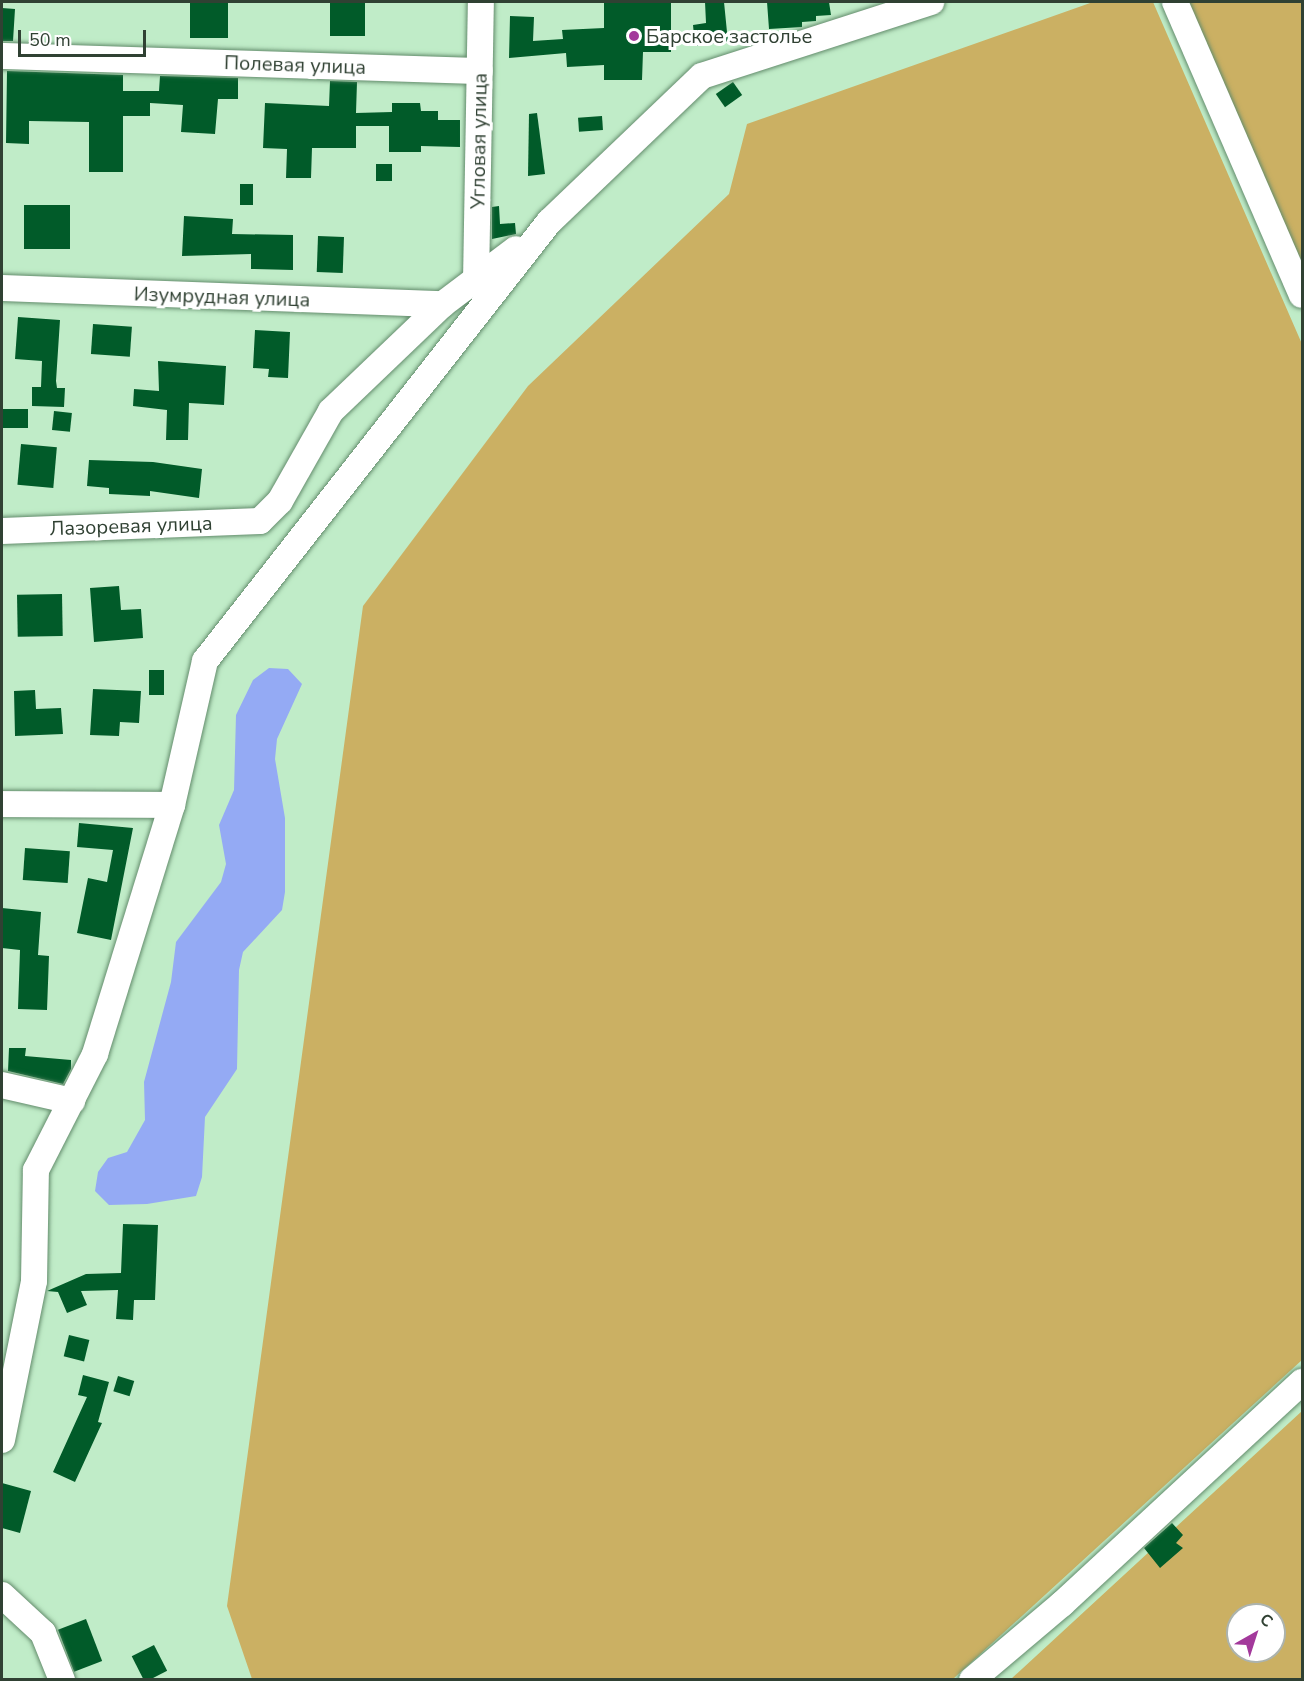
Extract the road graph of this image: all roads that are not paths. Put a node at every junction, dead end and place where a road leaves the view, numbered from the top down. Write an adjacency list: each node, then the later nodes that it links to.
1 (481, 2): 5 (street, Угловая улица)
2 (931, 2): 6 (street)
3 (1175, 2): 9 (street)
4 (2, 56): 5 (street, Полевая улица)
5 (480, 71): 7 (street, Угловая улица)
6 (549, 222): 7 (street); 13 (street)
7 (476, 281): 10 (street)
8 (2, 288): 10 (street, Изумрудная улица)
9 (1302, 295)
10 (443, 304): 11 (street, Лазоревая улица)
11 (2, 531)
12 (2, 804): 13 (street)
13 (172, 805): 15 (street)
14 (2, 1085): 15 (street)
15 (72, 1101): 16 (street)
16 (8, 1372): 18 (street)
17 (1302, 1382): 21 (street)
18 (2, 1440)
19 (2, 1598): 20 (street)
20 (62, 1680)
21 (972, 1680)

